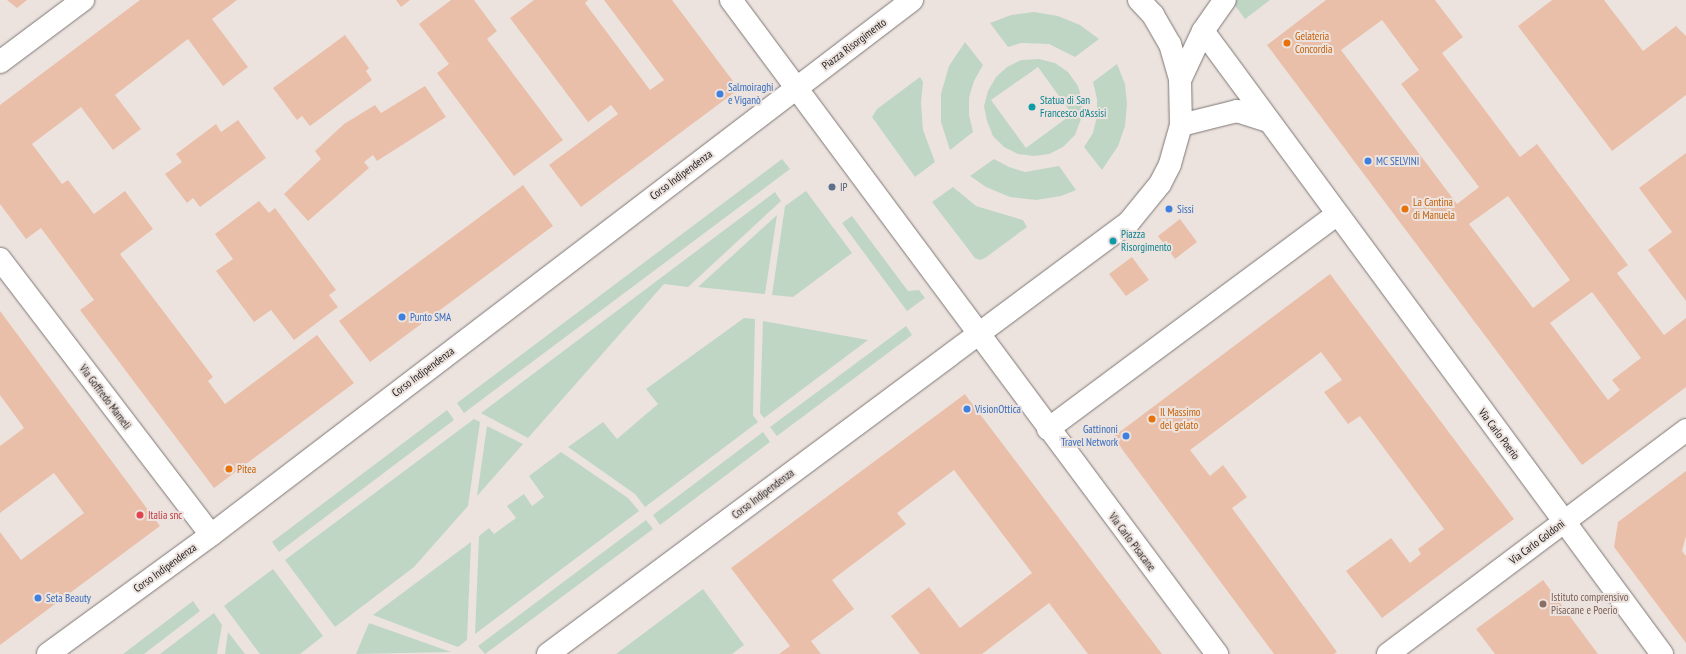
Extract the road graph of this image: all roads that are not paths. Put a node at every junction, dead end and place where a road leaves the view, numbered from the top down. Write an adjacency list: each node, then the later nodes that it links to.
1 (83, 0): 7 (street)
2 (912, 0): 9 (street, Piazza Risorgimento)
3 (1139, 0): 8 (street)
4 (1225, 0): 6 (street)
5 (733, 1): 9 (street)
6 (1203, 31): 8 (street); 10 (street)
7 (1, 61)
8 (1180, 80): 11 (street)
9 (796, 87): 14 (street); 18 (street, Corso Indipendenza)
10 (1267, 121): 11 (street); 12 (street)
11 (1181, 125): 14 (street)
12 (1336, 215): 15 (street); 17 (street, Via Carlo Poerio)
13 (0, 260): 18 (street, Via Goffredo Mameli)
14 (978, 334): 15 (street); 20 (street, Corso Indipendenza)
15 (1048, 429): 21 (street, Via Carlo Pisacane)
16 (1686, 430): 17 (street, Via Carlo Goldoni)
17 (1564, 522): 22 (street, Via Carlo Goldoni); 23 (street, Via Carlo Poerio)
18 (211, 535): 19 (street, Corso Indipendenza)
19 (48, 654)
20 (548, 654)
21 (1217, 654)
22 (1388, 654)
23 (1662, 654)

